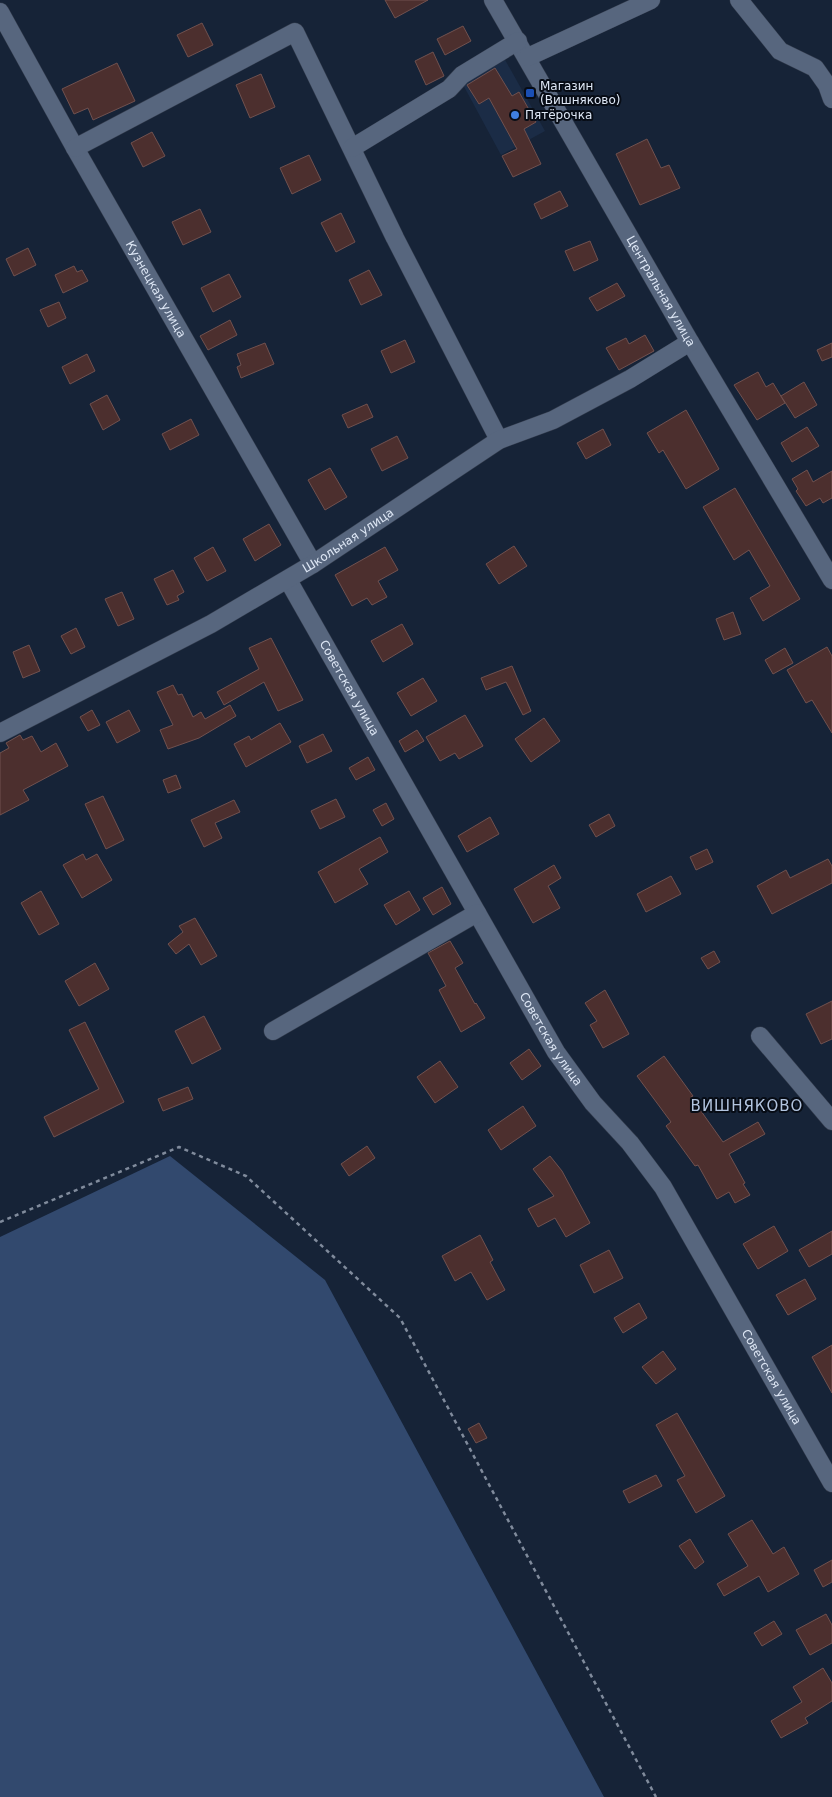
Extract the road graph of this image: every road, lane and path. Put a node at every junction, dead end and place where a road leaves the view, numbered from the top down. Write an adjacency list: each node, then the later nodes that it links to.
1 (493, 0): 5 (street, Центральная улица)
2 (651, 0): 6 (street)
3 (739, 0): 7 (street)
4 (0, 12): 8 (street, Кузнецкая улица)
5 (518, 42): 6 (street, Центральная улица); 9 (street)
6 (528, 57): 10 (street, Центральная улица)
7 (832, 99)
8 (75, 148): 9 (street); 12 (street, Кузнецкая улица)
9 (352, 148): 11 (street)
10 (690, 342): 11 (street, Школьная улица); 14 (street, Центральная улица)
11 (499, 440): 12 (street, Школьная улица)
12 (313, 564): 13 (street, Школьная улица)
13 (288, 580): 15 (street, Школьная улица); 16 (street, Советская улица)
14 (832, 580)
15 (0, 733)
16 (477, 913): 17 (street); 21 (street, Советская улица)
17 (273, 1031)
18 (760, 1036): 19 (street)
19 (832, 1120)
20 (0, 1222): 22 (path)
21 (832, 1483)
22 (656, 1797)

